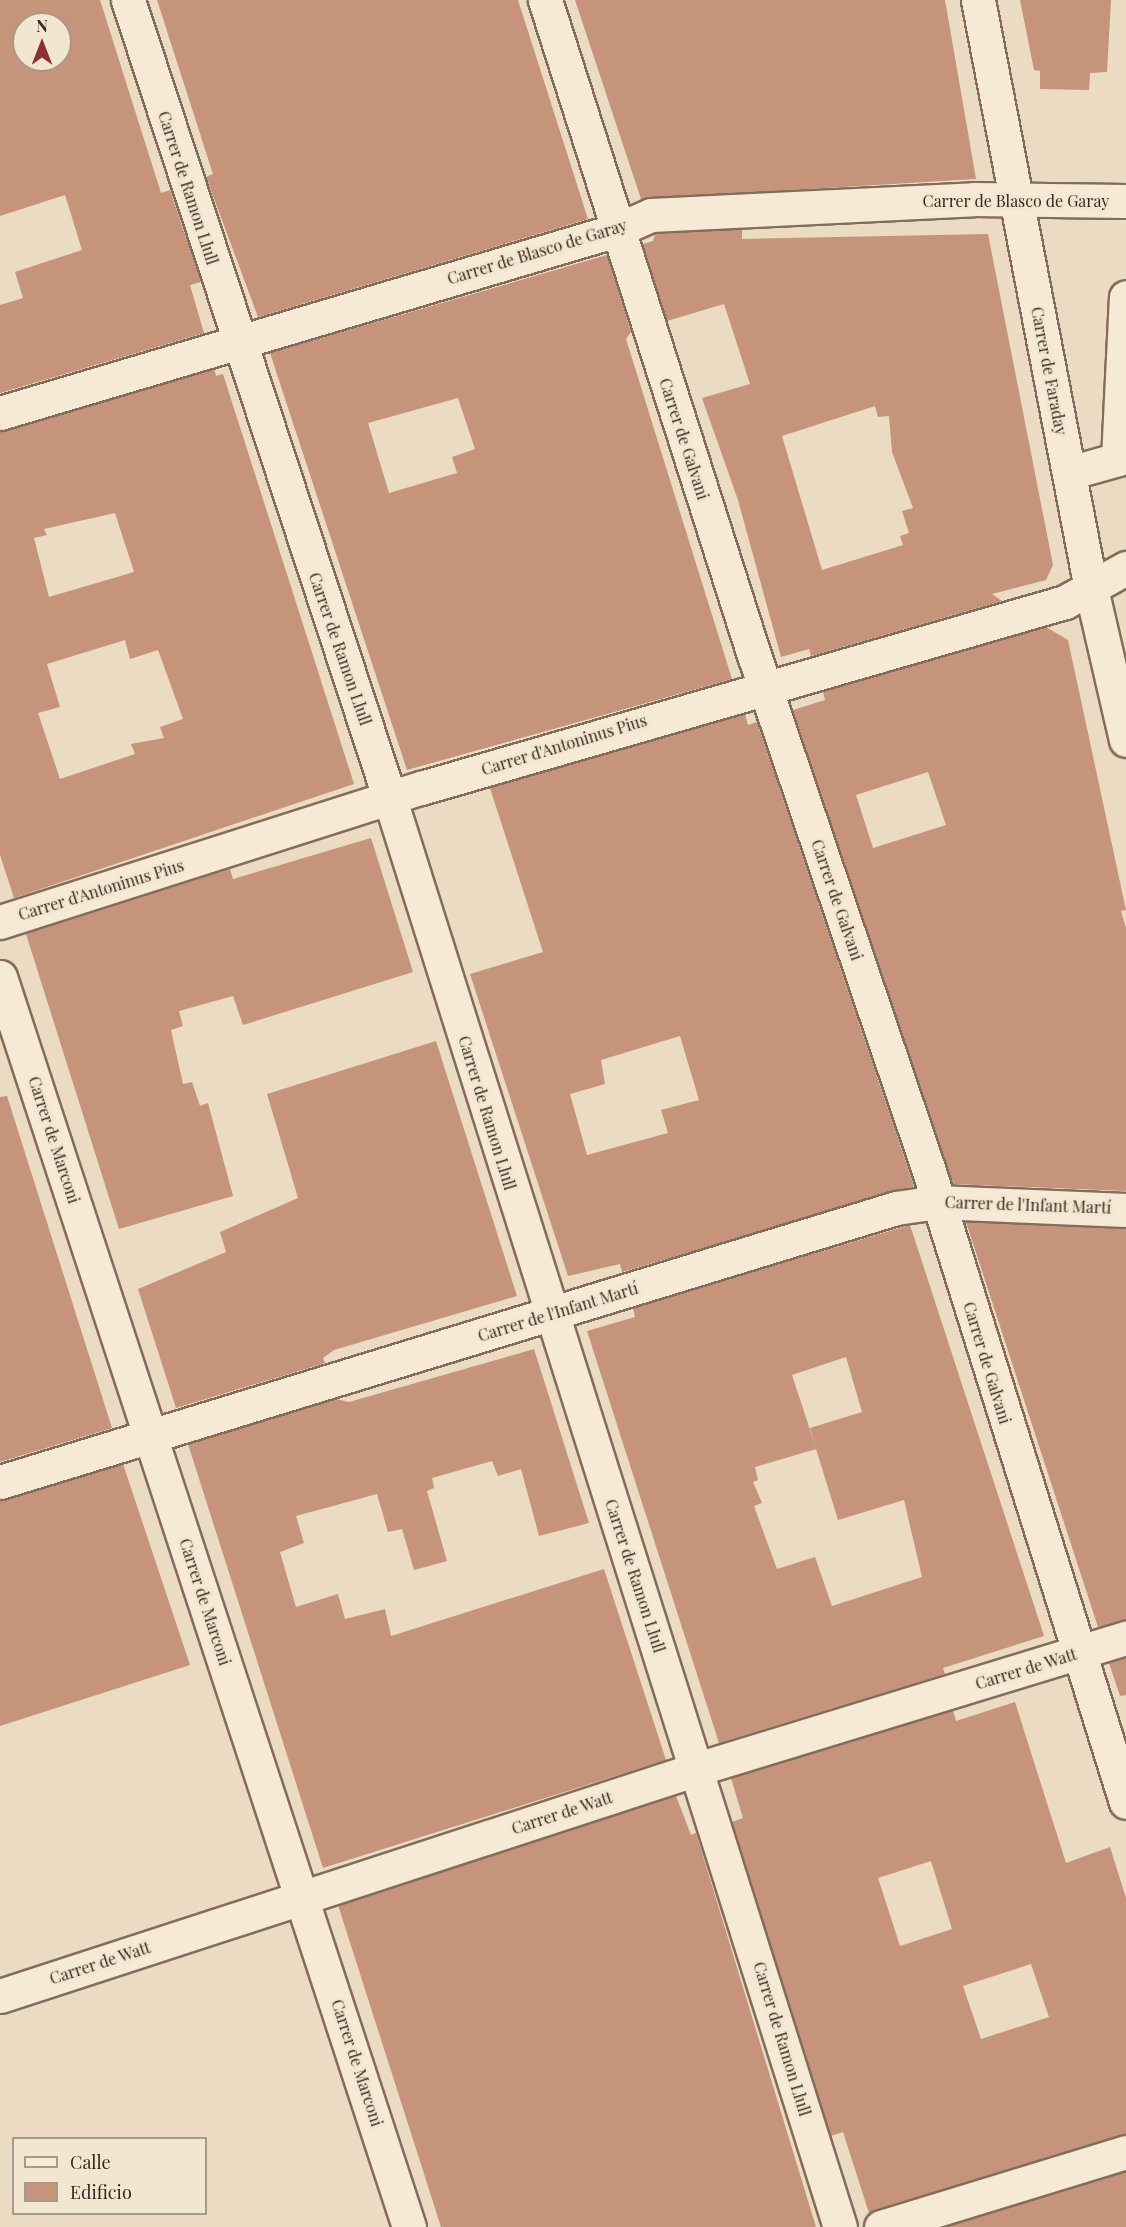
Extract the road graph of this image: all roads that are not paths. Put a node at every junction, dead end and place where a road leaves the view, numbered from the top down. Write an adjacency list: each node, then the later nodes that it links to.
1 (128, 0): 8 (street, Carrer de Ramon Llull)
2 (545, 0): 6 (street, Carrer de Galvani)
3 (978, 0): 4 (street, Carrer de Faraday)
4 (1014, 200): 5 (street, Carrer de Blasco de Garay); 6 (street, Carrer de Blasco de Garay); 10 (street, Carrer de Faraday)
5 (1126, 201)
6 (617, 230): 8 (street, Carrer de Blasco de Garay); 13 (street, Carrer de Galvani)
7 (1126, 297): 10 (street)
8 (237, 341): 9 (street, Carrer de Blasco de Garay); 15 (street, Carrer de Ramon Llull)
9 (0, 413)
10 (1069, 472): 12 (street, Carrer de Faraday)
11 (1126, 568): 12 (street, Carrer d'Antoninus Pius)
12 (1090, 584): 13 (street, Carrer d'Antoninus Pius); 14 (street, Carrer de Faraday)
13 (766, 688): 15 (street, Carrer d'Antoninus Pius); 18 (street, Carrer de Galvani)
14 (1126, 740)
15 (390, 799): 16 (street, Carrer d'Antoninus Pius); 20 (street, Carrer de Ramon Llull)
16 (0, 922)
17 (0, 977): 21 (street, Carrer de Marconi)
18 (937, 1202): 19 (street, Carrer de l'Infant Martí); 20 (street, Carrer de l'Infant Martí); 24 (street, Carrer de Galvani)
19 (1126, 1209)
20 (550, 1314): 21 (street, Carrer de l'Infant Martí); 25 (street, Carrer de Ramon Llull)
21 (151, 1435): 22 (street, Carrer de l'Infant Martí); 27 (street, Carrer de Marconi)
22 (0, 1482)
23 (1126, 1638): 24 (street, Carrer de Watt)
24 (1077, 1653): 25 (street, Carrer de Watt); 26 (street, Carrer de Galvani)
25 (697, 1769): 27 (street, Carrer de Watt); 31 (street, Carrer de Ramon Llull)
26 (1126, 1802)
27 (303, 1896): 28 (street, Carrer de Watt); 30 (street, Carrer de Marconi)
28 (0, 1996)
29 (1126, 2152): 32 (street)
30 (409, 2227)
31 (840, 2227)
32 (881, 2227)

